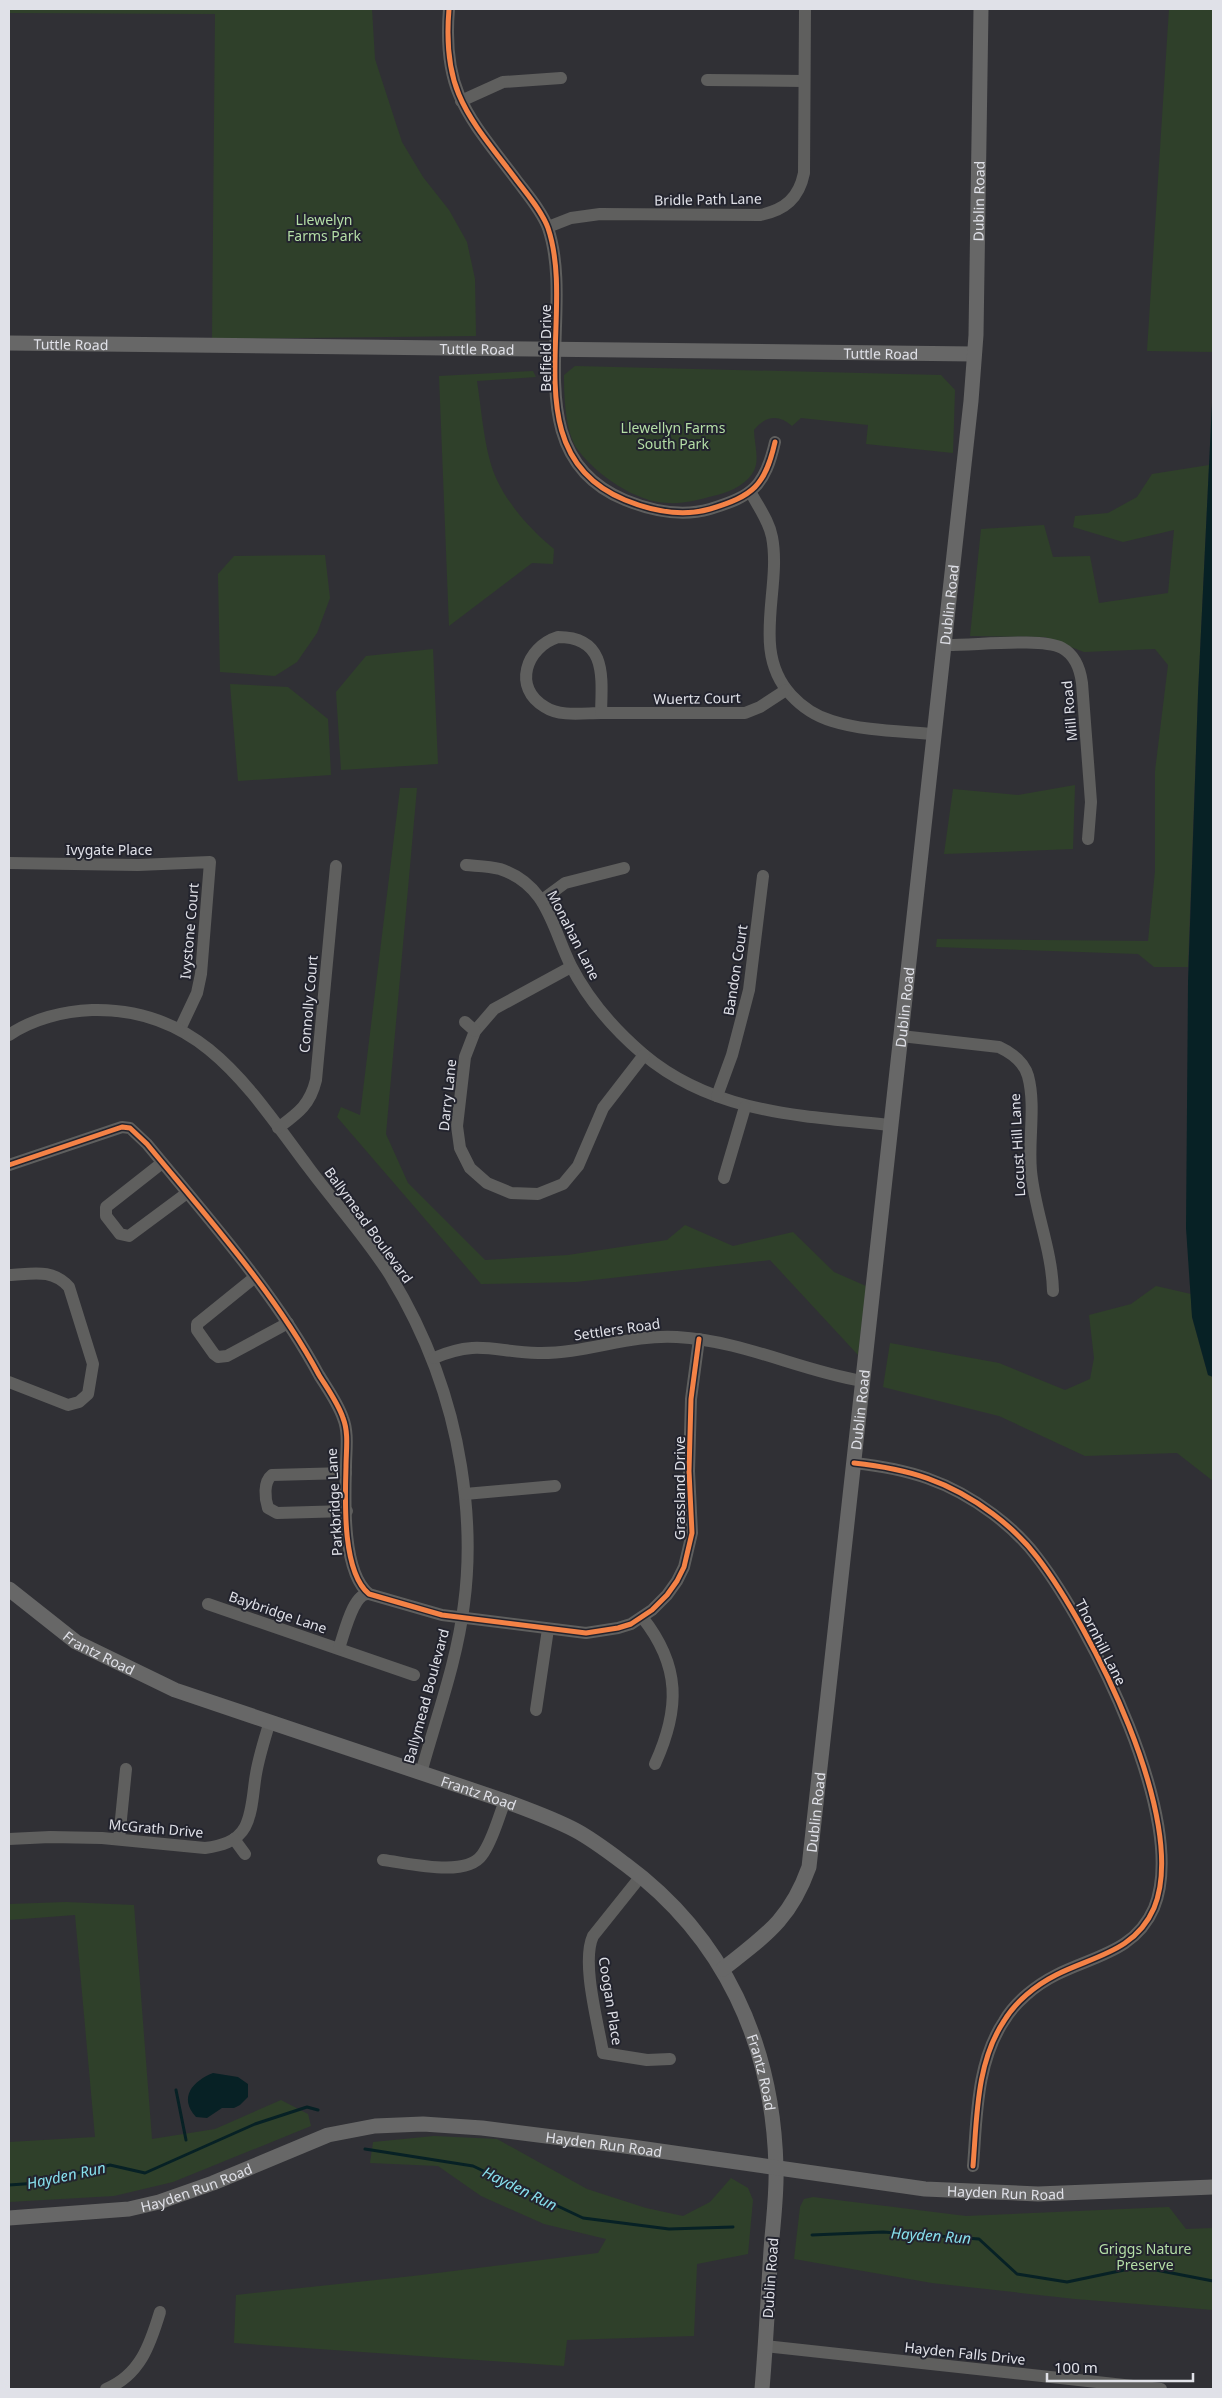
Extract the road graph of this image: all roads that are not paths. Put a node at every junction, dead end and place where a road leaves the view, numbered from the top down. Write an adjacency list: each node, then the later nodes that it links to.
1 (449, 9): 7 (street, Belfield Drive)
2 (805, 9): 6 (street, Bridle Path Lane)
3 (981, 9): 11 (main road, Dublin Road)
4 (561, 78): 7 (street)
5 (707, 80): 6 (street)
6 (804, 81): 8 (street, Bridle Path Lane)
7 (461, 101): 8 (street, Belfield Drive)
8 (548, 227): 10 (street, Belfield Drive)
9 (9, 343): 10 (main road, Tuttle Road)
10 (555, 350): 11 (main road, Tuttle Road); 13 (street, Belfield Drive)
11 (974, 354): 14 (main road, Dublin Road)
12 (775, 442): 13 (street)
13 (751, 493): 15 (street)
14 (943, 645): 17 (main road, Dublin Road); 18 (street, Mill Road)
15 (786, 690): 16 (street, Wuertz Court); 17 (street)
16 (601, 713): 16 (street, Wuertz Court)
17 (933, 734): 31 (main road, Dublin Road)
18 (1088, 839)
19 (210, 862): 20 (street, Ivygate Place); 28 (street, Ivystone Court)
20 (9, 863)
21 (466, 865): 25 (street, Monahan Lane)
22 (336, 866): 36 (street, Connolly Court)
23 (624, 868): 25 (street)
24 (764, 876): 33 (street, Bandon Court)
25 (542, 900): 26 (street, Monahan Lane)
26 (571, 967): 29 (street, Darry Lane); 32 (street, Monahan Lane)
27 (465, 1022): 29 (street)
28 (180, 1029): 30 (street, Ballymead Boulevard); 36 (street, Ballymead Boulevard)
29 (476, 1031): 32 (street, Darry Lane)
30 (9, 1035)
31 (901, 1036): 35 (main road, Dublin Road); 43 (street, Locust Hill Lane)
32 (644, 1055): 33 (street, Monahan Lane)
33 (717, 1096): 34 (street, Monahan Lane)
34 (746, 1107): 35 (street, Monahan Lane); 39 (street)
35 (890, 1125): 47 (main road, Dublin Road)
36 (278, 1128): 46 (street, Ballymead Boulevard)
37 (162, 1163): 38 (street, Parkbridge Lane); 40 (street, Parkbridge Lane); 40 (street)
38 (9, 1165)
39 (724, 1178)
40 (187, 1193): 42 (street, Parkbridge Lane)
41 (9, 1275): 48 (street)
42 (254, 1278): 44 (street, Parkbridge Lane); 44 (street)
43 (1053, 1291)
44 (288, 1323): 50 (street, Parkbridge Lane)
45 (699, 1339): 46 (street, Settlers Road); 47 (street, Settlers Road); 57 (street, Grassland Drive)
46 (434, 1358): 52 (street, Ballymead Boulevard)
47 (862, 1381): 49 (main road, Dublin Road)
48 (9, 1382)
49 (854, 1463): 74 (main road, Dublin Road); 76 (street, Thornhill Lane)
50 (346, 1473): 53 (street, Parkbridge Lane); 53 (street)
51 (555, 1486): 52 (street)
52 (465, 1494): 58 (street, Ballymead Boulevard)
53 (347, 1511): 55 (street, Parkbridge Lane)
54 (9, 1589): 63 (main road, Frantz Road)
55 (369, 1594): 58 (street); 60 (street, Baybridge Lane)
56 (208, 1604): 60 (street, Baybridge Lane)
57 (642, 1617): 59 (street, Grassland Drive); 64 (street)
58 (462, 1618): 59 (street, Grassland Drive); 66 (street, Ballymead Boulevard)
59 (548, 1629): 62 (street)
60 (339, 1648): 61 (street, Baybridge Lane)
61 (414, 1675)
62 (536, 1710)
63 (270, 1721): 66 (main road, Frantz Road); 70 (street)
64 (655, 1764)
65 (126, 1769): 69 (street)
66 (421, 1774): 67 (main road, Frantz Road)
67 (505, 1802): 72 (street); 73 (main road, Frantz Road)
68 (9, 1839): 69 (street, McGrath Drive)
69 (119, 1839): 70 (street, McGrath Drive)
70 (234, 1839): 71 (street)
71 (245, 1854)
72 (383, 1860)
73 (641, 1876): 74 (main road, Frantz Road); 75 (street, Coogan Place)
74 (723, 1969): 77 (main road, Frantz Road)
75 (670, 2059)
76 (972, 2166)
77 (776, 2168): 78 (main road, Hayden Run Road); 79 (main road, Hayden Run Road); 81 (main road, Dublin Road)
78 (1213, 2187)
79 (9, 2218)
80 (160, 2312): 82 (street)
81 (766, 2346): 83 (main road, Dublin Road); 84 (street, Hayden Falls Drive)
82 (106, 2389)
83 (762, 2389)
84 (1161, 2389)

